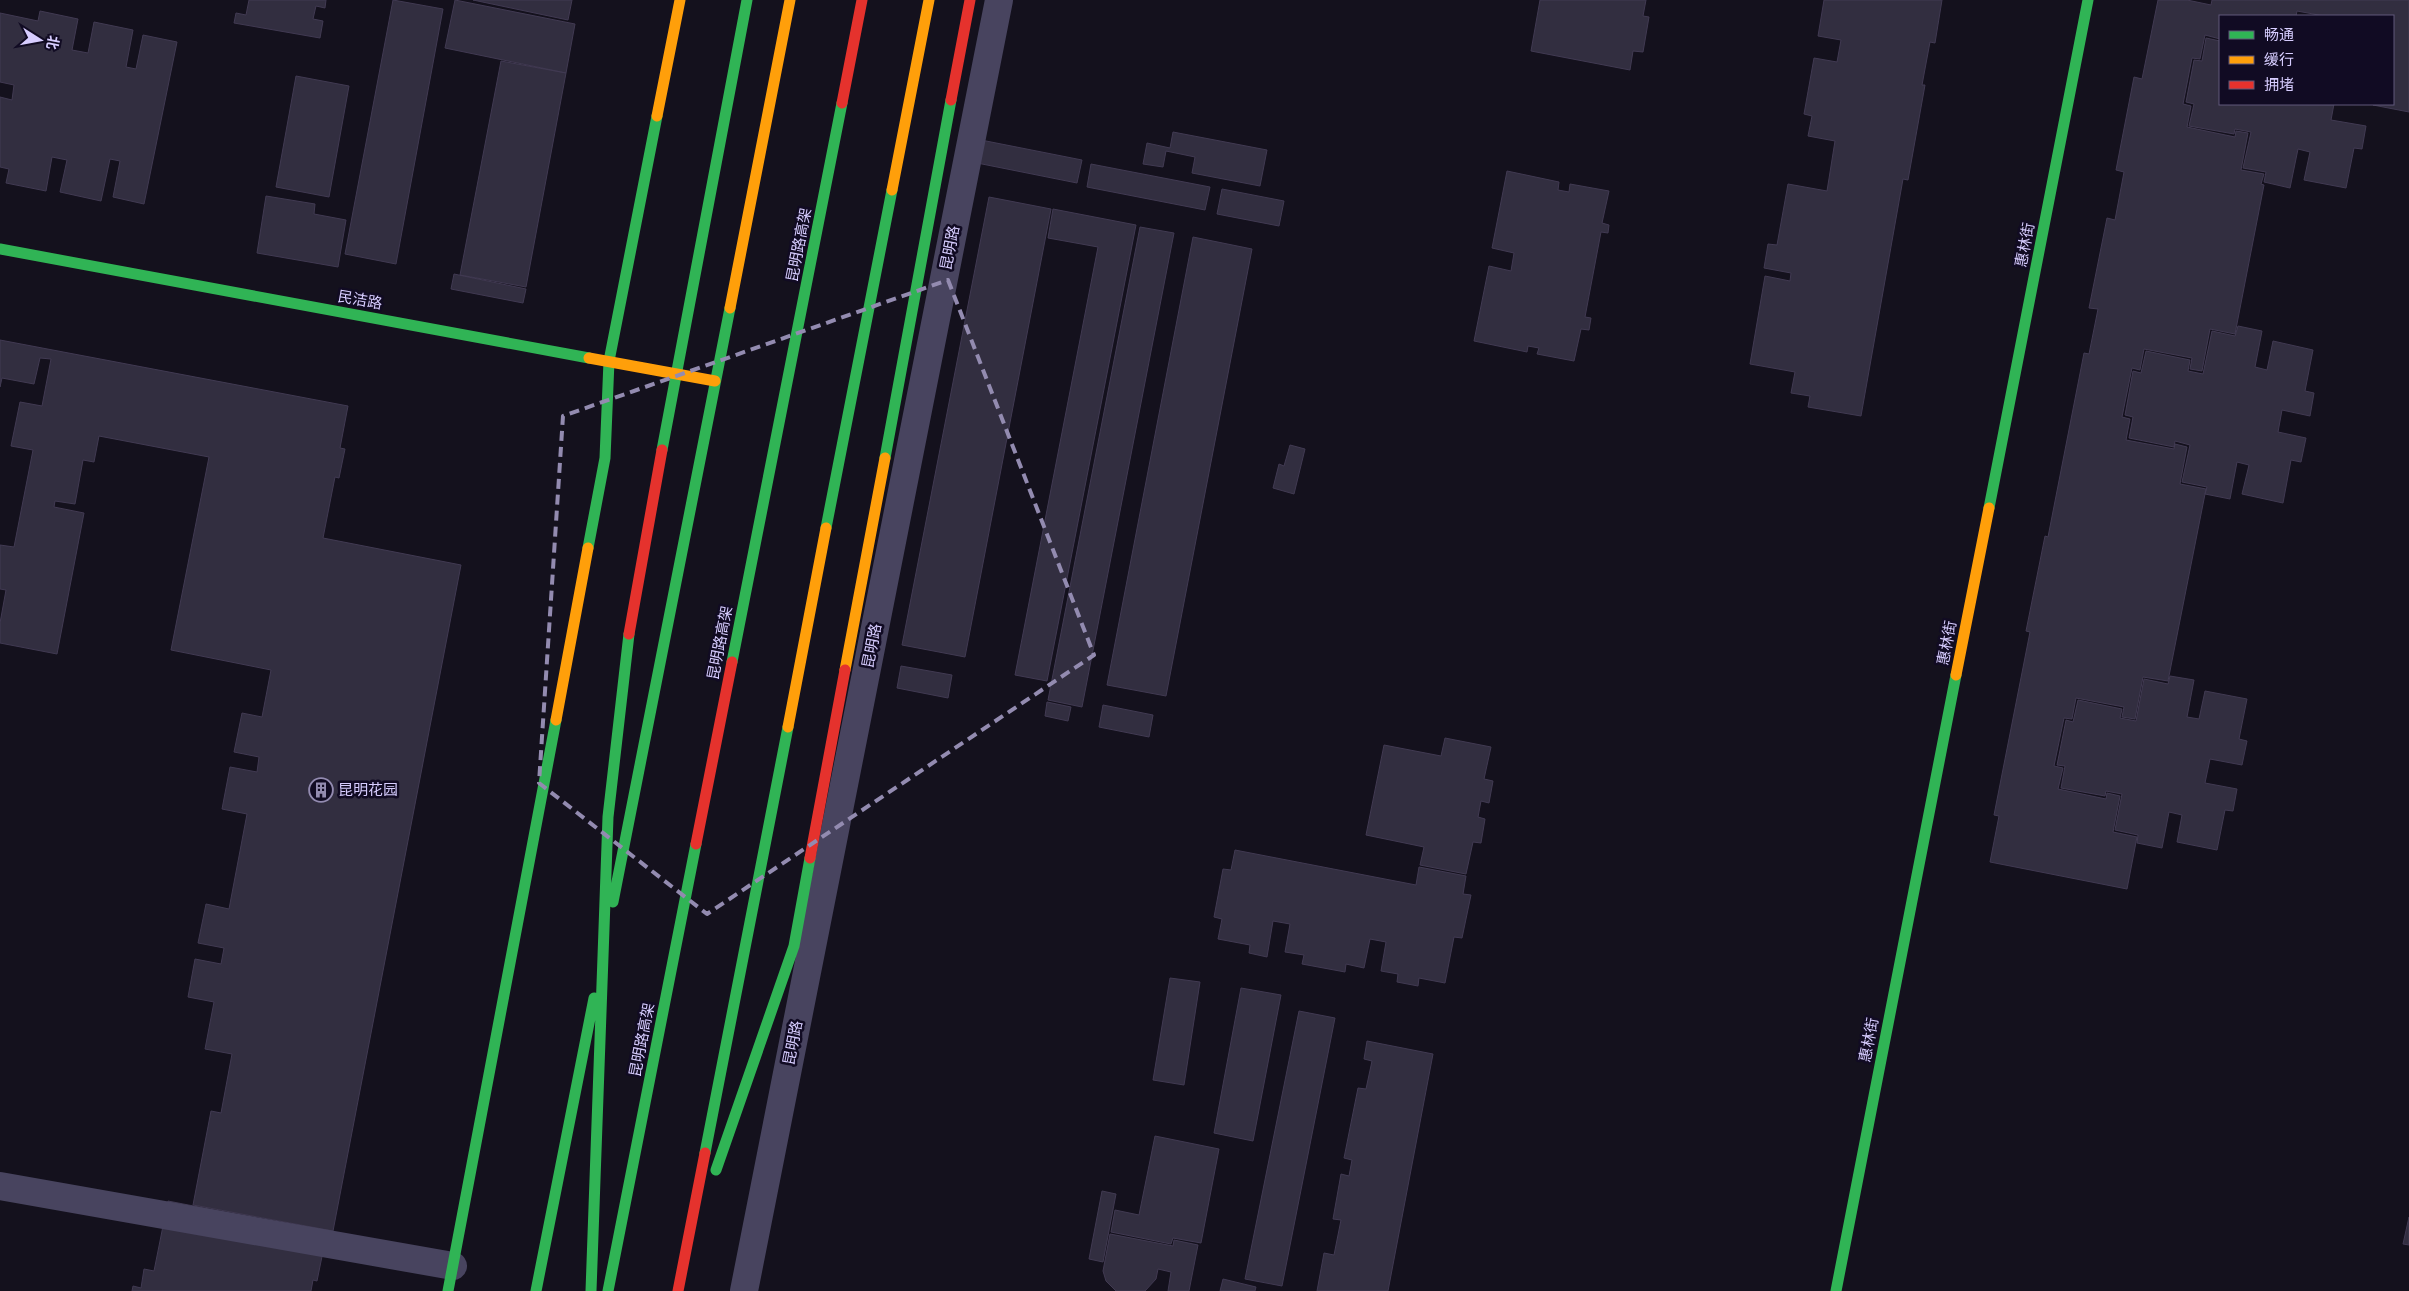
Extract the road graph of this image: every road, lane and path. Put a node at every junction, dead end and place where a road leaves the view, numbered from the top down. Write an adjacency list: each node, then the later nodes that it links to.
1 (680, 0): 10 (main road)
2 (747, 0): 16 (main road)
3 (790, 0): 11 (main road)
4 (862, 0): 17 (main road, 昆明路高架)
5 (929, 0): 13 (main road)
6 (970, 0): 13 (main road)
7 (999, 0): 19 (street, 昆明路)
8 (2088, 0): 20 (main road, 惠林街)
9 (0, 249): 10 (main road, 民洁路)
10 (610, 361): 11 (main road, 民洁路); 14 (main road)
11 (715, 381): 15 (main road)
12 (0, 1186): 14 (street)
13 (684, 1261): 18 (main road)
14 (451, 1278)
15 (536, 1291)
16 (591, 1291)
17 (608, 1291)
18 (678, 1291)
19 (744, 1291)
20 (1836, 1291)

